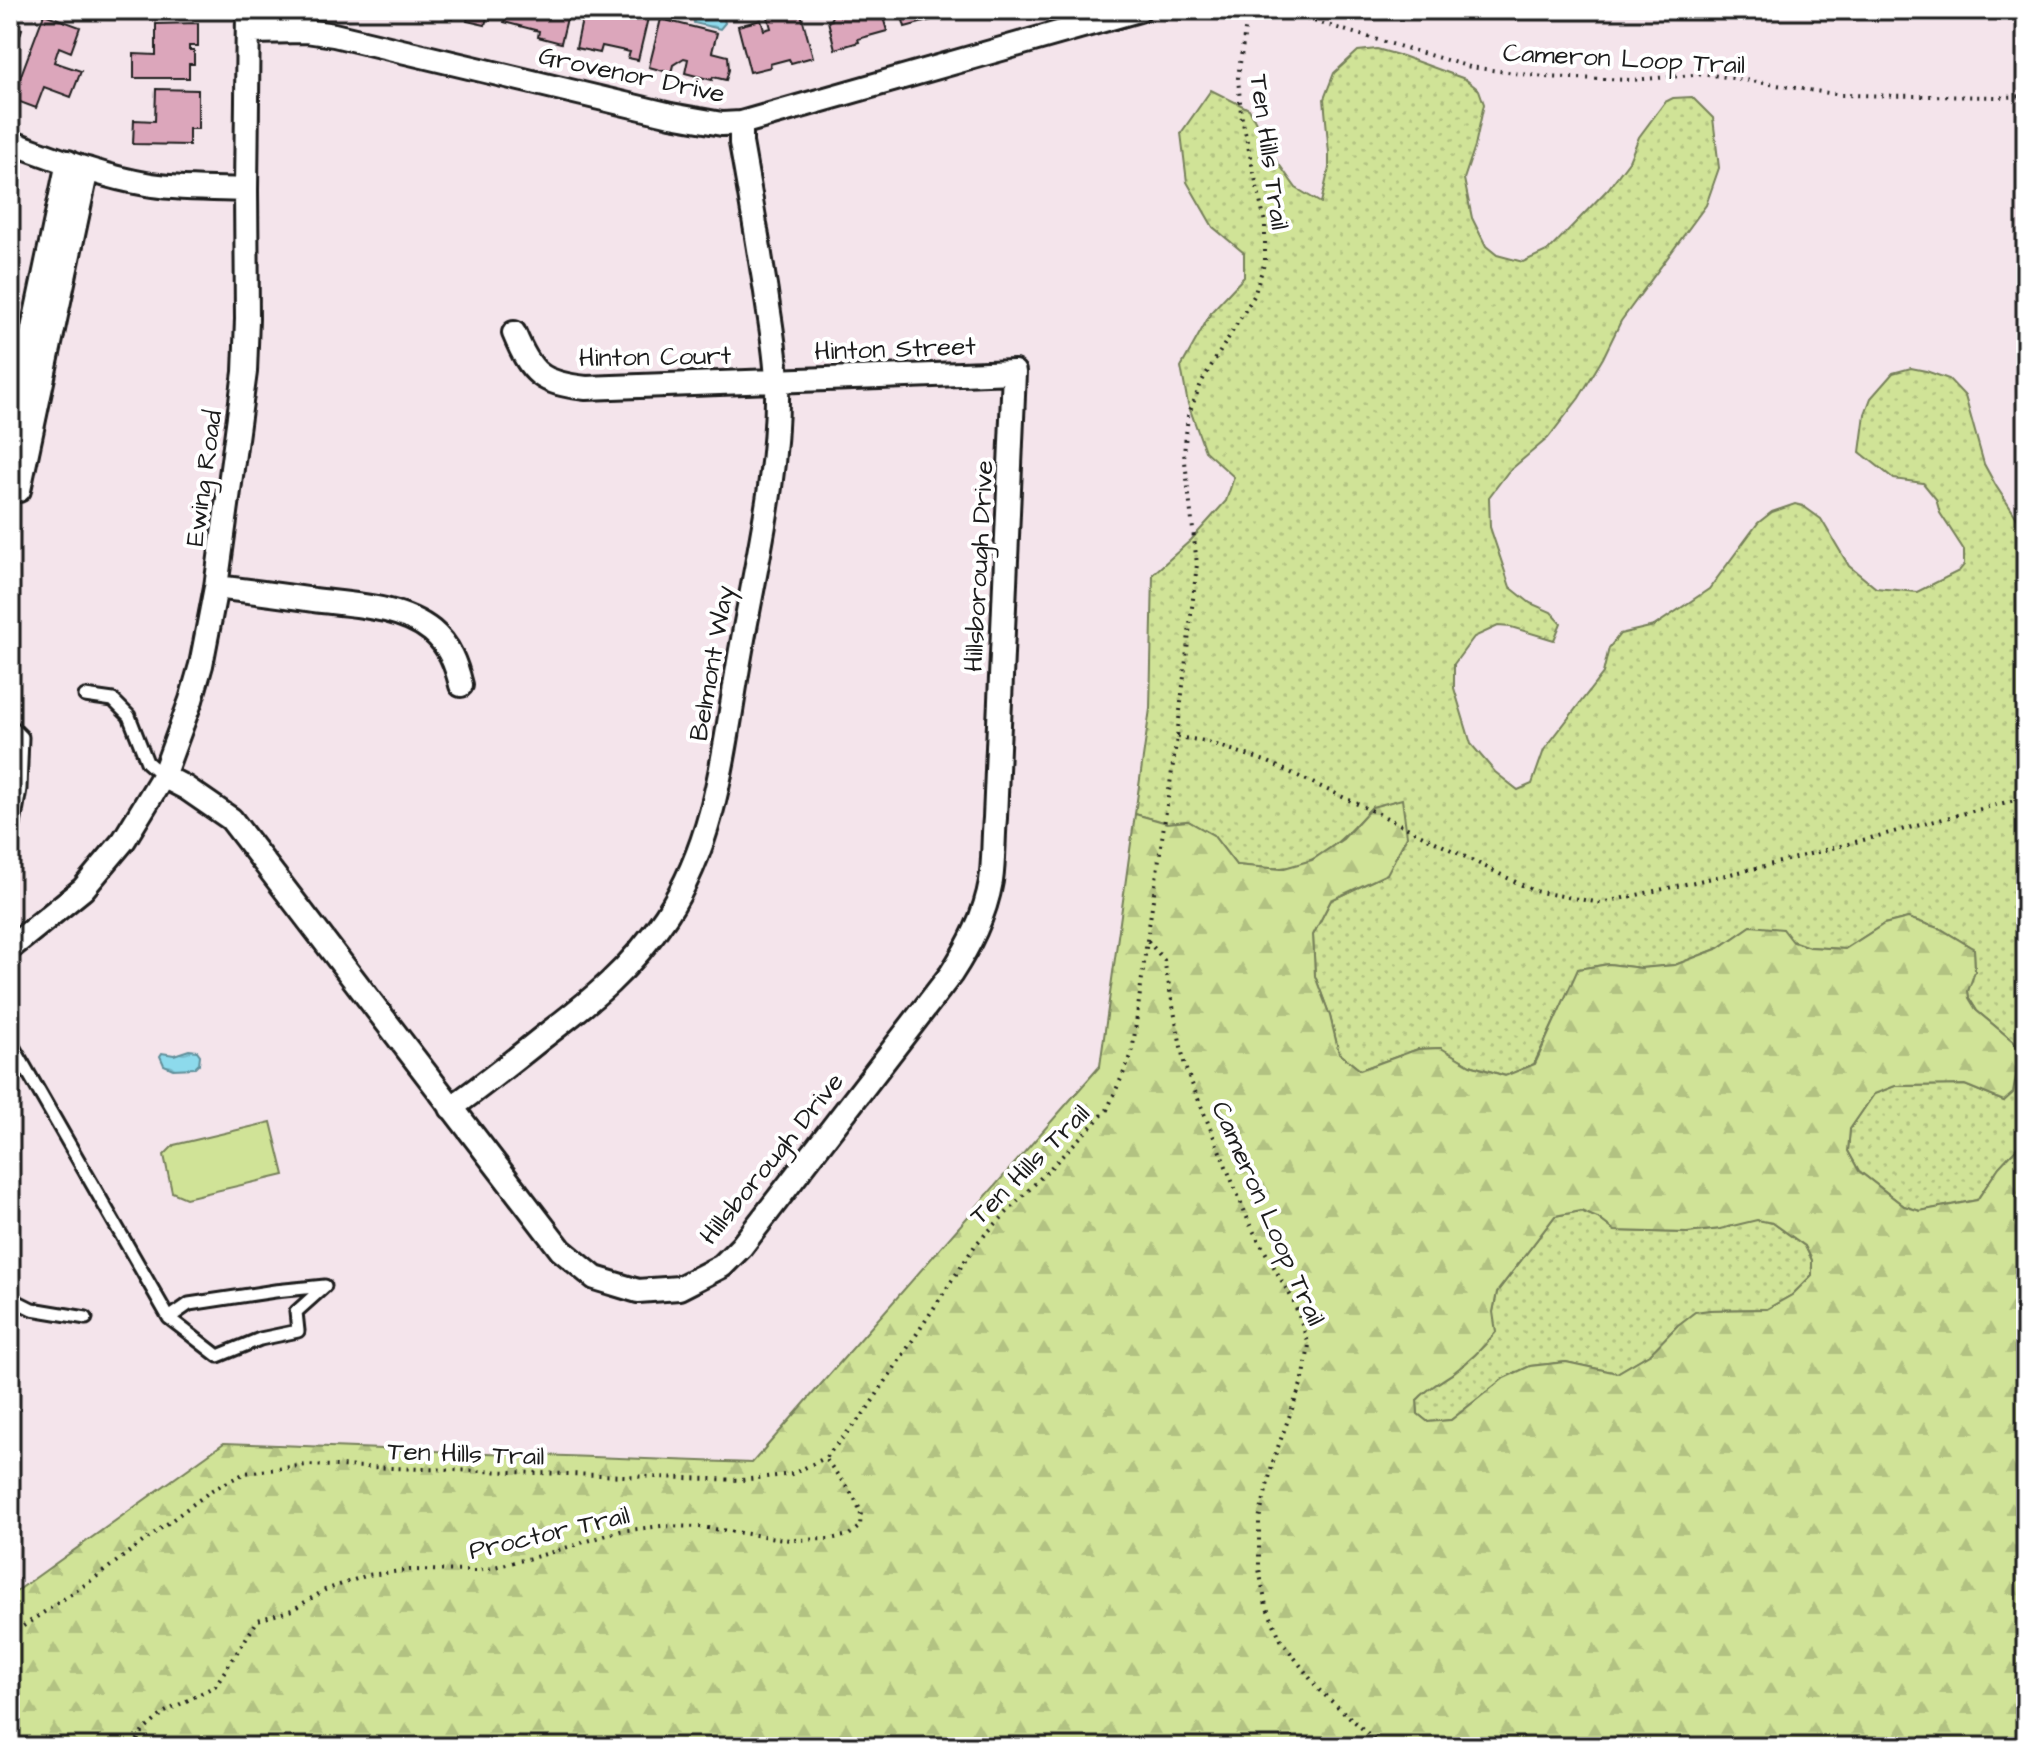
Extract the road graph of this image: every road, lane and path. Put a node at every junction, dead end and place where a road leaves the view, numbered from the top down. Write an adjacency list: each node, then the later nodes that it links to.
1 (1139, 10): 6 (street, Grovenor Drive)
2 (1248, 10): 19 (path, Ten Hills Trail)
3 (1276, 10): 5 (path, Cameron Loop Trail)
4 (248, 21): 6 (street, Grovenor Drive); 9 (street, Ewing Road)
5 (2026, 96)
6 (741, 123): 12 (street, Belmont Way)
7 (10, 142): 8 (street)
8 (77, 166): 9 (street); 13 (street); 14 (street)
9 (246, 190): 15 (street, Ewing Road)
10 (514, 333): 12 (street, Hinton Court)
11 (1014, 372): 12 (street, Hinton Street); 26 (street, Hillsborough Drive)
12 (777, 380): 26 (street, Belmont Way)
13 (10, 439)
14 (19, 490)
15 (216, 587): 16 (street); 20 (street, Ewing Road)
16 (461, 685)
17 (85, 696): 20 (lane)
18 (10, 725): 22 (lane)
19 (1177, 737): 21 (path); 23 (path, Ten Hills Trail)
20 (163, 776): 24 (street, Ewing Road); 26 (street, Hillsborough Drive)
21 (2026, 797)
22 (10, 848)
23 (1147, 940): 30 (path, Ten Hills Trail); 33 (path, Cameron Loop Trail)
24 (10, 948)
25 (10, 1041): 29 (lane)
26 (451, 1108)
27 (10, 1298): 28 (lane)
28 (86, 1318)
29 (169, 1318): 29 (lane)
30 (825, 1458): 31 (path, Ten Hills Trail); 32 (path, Proctor Trail)
31 (10, 1635)
32 (133, 1747)
33 (1383, 1747)

